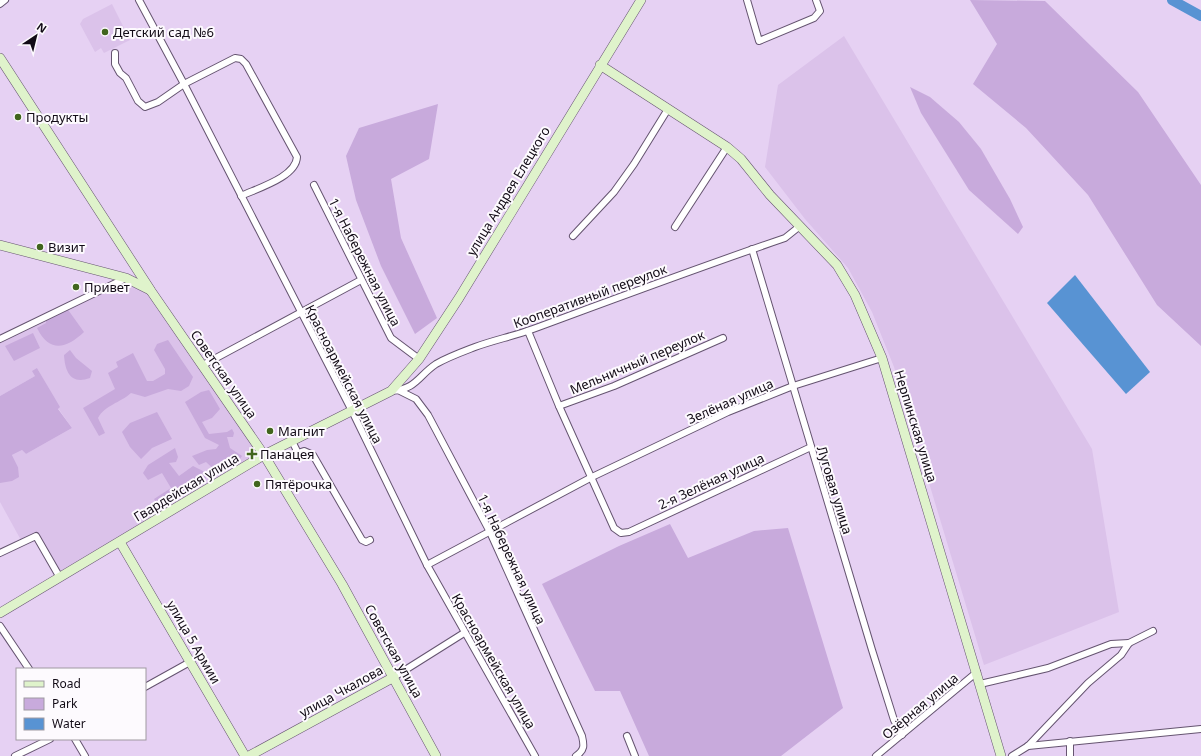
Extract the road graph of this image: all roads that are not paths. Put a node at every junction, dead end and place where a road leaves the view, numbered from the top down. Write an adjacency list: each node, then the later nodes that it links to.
1 (6, 0): 6 (street)
2 (139, 0): 10 (street, Красноармейская улица)
3 (641, 0): 9 (main road, улица Андрея Елецкого)
4 (746, 0): 5 (street)
5 (816, 0)
6 (0, 4)
7 (115, 53): 10 (street)
8 (0, 58): 22 (main road, Советская улица)
9 (600, 65): 11 (main road, Нерпинская улица); 28 (main road, улица Андрея Елецкого)
10 (184, 84): 14 (street, Красноармейская улица); 14 (street)
11 (668, 109): 12 (main road, Нерпинская улица); 17 (street)
12 (727, 147): 15 (main road, Нерпинская улица); 16 (street)
13 (314, 185): 21 (street, 1-я Набережная улица)
14 (241, 196): 23 (street, Красноармейская улица)
15 (800, 226): 19 (street, Кооперативный переулок); 27 (main road, Нерпинская улица)
16 (675, 227)
17 (573, 236)
18 (0, 245): 20 (main road)
19 (752, 249): 24 (street, Кооперативный переулок); 30 (street, Луговая улица)
20 (126, 278): 22 (main road); 26 (street)
21 (361, 280): 23 (street); 28 (street, 1-я Набережная улица)
22 (151, 291): 29 (main road, Советская улица)
23 (301, 312): 29 (street); 33 (street, Красноармейская улица)
24 (528, 331): 31 (street, Кооперативный переулок); 32 (street)
25 (723, 338): 32 (street, Мельничный переулок)
26 (0, 339)
27 (882, 358): 30 (street, Зелёная улица); 51 (main road, Нерпинская улица)
28 (419, 360): 31 (main road, улица Андрея Елецкого)
29 (203, 366): 36 (main road, Советская улица)
30 (793, 386): 35 (street, Луговая улица); 37 (street, Зелёная улица)
31 (395, 391): 33 (main road, Гвардейская улица); 38 (street, 1-я Набережная улица)
32 (559, 406): 37 (street)
33 (352, 412): 34 (main road, Гвардейская улица); 42 (street, Красноармейская улица)
34 (292, 441): 36 (main road, Гвардейская улица); 39 (street)
35 (811, 447): 37 (street, 2-я Зелёная улица); 56 (street, Луговая улица)
36 (264, 455): 40 (main road, Гвардейская улица); 52 (main road, Советская улица)
37 (592, 477): 38 (street, Зелёная улица)
38 (490, 532): 42 (street, Зелёная улица); 68 (street, 1-я Набережная улица)
39 (370, 540)
40 (120, 542): 43 (main road, Гвардейская улица); 49 (main road, улица 5 Армии)
41 (0, 553): 43 (street)
42 (427, 565): 47 (street, Красноармейская улица)
43 (59, 576): 44 (main road, Гвардейская улица)
44 (0, 613)
45 (0, 626): 50 (street)
46 (1154, 631): 48 (street)
47 (464, 633): 52 (street, улица Чкалова); 67 (street, Красноармейская улица)
48 (1129, 643): 53 (street); 61 (street)
49 (190, 662): 54 (street); 64 (main road, улица 5 Армии)
50 (28, 668)
51 (977, 672): 53 (main road, Нерпинская улица); 56 (street, Озёрная улица)
52 (394, 677): 65 (main road, улица Чкалова); 66 (main road, Советская улица)
53 (980, 684): 71 (main road, Нерпинская улица)
54 (146, 686)
55 (1201, 729): 60 (street)
56 (902, 735): 70 (street, Озёрная улица)
57 (627, 736): 69 (street)
58 (48, 740): 62 (street)
59 (76, 740): 63 (street)
60 (1070, 741): 61 (street); 73 (street)
61 (1028, 746): 72 (street)
62 (15, 756)
63 (85, 756)
64 (245, 756)
65 (249, 756)
66 (436, 756)
67 (535, 756)
68 (576, 756)
69 (635, 756)
70 (876, 756)
71 (1001, 756)
72 (1012, 756)
73 (1070, 756)

